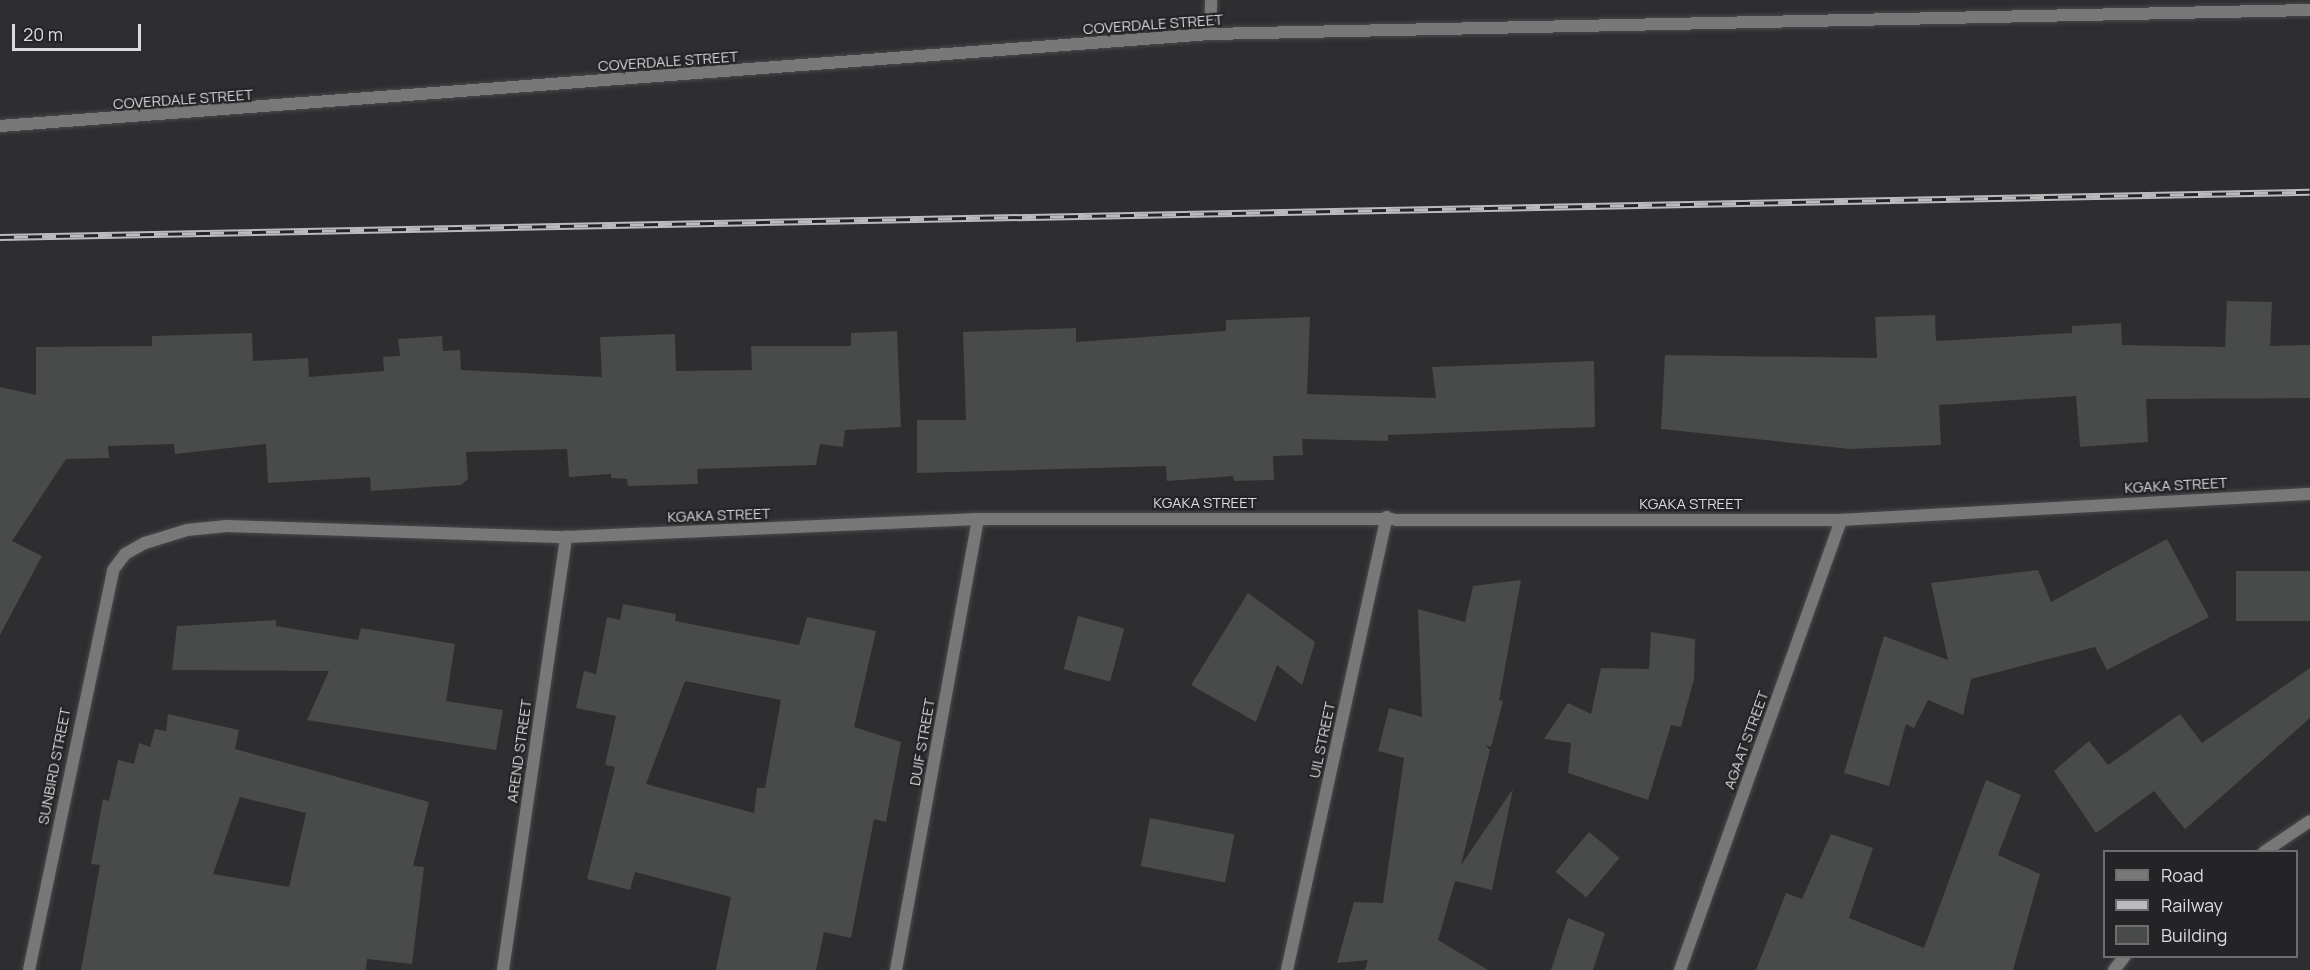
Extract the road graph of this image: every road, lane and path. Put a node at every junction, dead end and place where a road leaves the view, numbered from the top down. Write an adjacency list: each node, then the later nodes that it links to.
1 (1211, 0): 3 (street)
2 (2310, 10): 3 (street, COVERDALE STREET)
3 (1210, 34): 4 (street, COVERDALE STREET)
4 (0, 126)
5 (2310, 494): 8 (street, KGAKA STREET)
6 (1387, 518): 7 (street, KGAKA STREET); 8 (street, KGAKA STREET); 17 (street, UIL STREET)
7 (978, 519): 9 (street, KGAKA STREET); 16 (street, DUIF STREET)
8 (1841, 520): 18 (street, AGAAT STREET)
9 (566, 537): 10 (street, KGAKA STREET); 15 (street, AREND STREET)
10 (113, 570): 14 (street, SUNBIRD STREET)
11 (2310, 821): 12 (street)
12 (2267, 850)
13 (2124, 958): 19 (street)
14 (28, 970)
15 (503, 970)
16 (896, 970)
17 (1287, 970)
18 (1680, 970)
19 (2114, 970)

